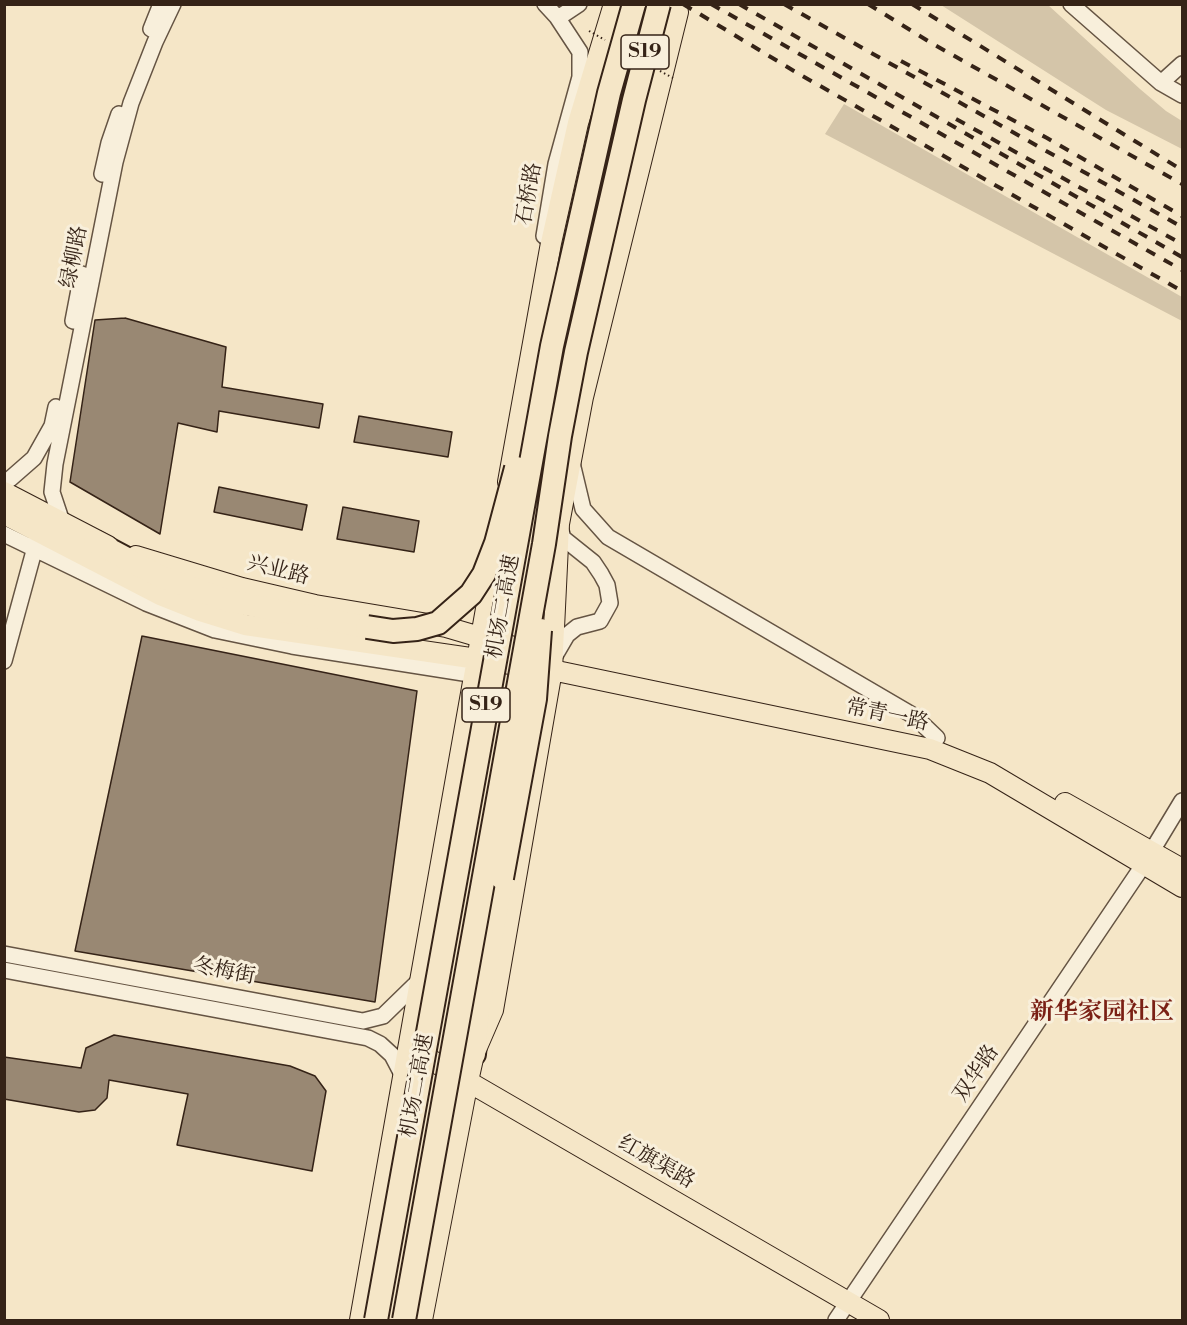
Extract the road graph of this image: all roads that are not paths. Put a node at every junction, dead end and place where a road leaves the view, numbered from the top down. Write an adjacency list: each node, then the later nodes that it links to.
1 (161, 4): 16 (street, 绿柳路)
2 (173, 4): 20 (street, 绿柳路)
3 (545, 4): 9 (street, 石桥路)
4 (579, 4): 9 (street)
5 (614, 4): 14 (main road)
6 (634, 4): 13 (highway, 机场二高速 / S19, bridge)
7 (1071, 4): 11 (street)
8 (669, 8): 15 (main road); 24 (highway, 机场二高速 / S19, bridge)
9 (558, 18): 14 (street, 石桥路)
10 (1182, 64): 11 (street)
11 (1161, 83): 12 (street)
12 (1182, 95)
13 (552, 346): 23 (highway, bridge); 43 (highway, 机场二高速 / S19, bridge)
14 (523, 404): 25 (main road)
15 (571, 459): 19 (main road); 29 (street, 常青一路)
16 (6, 482): 17 (main road, 兴业路)
17 (34, 507): 20 (main road, 兴业路); 22 (street)
18 (4, 514): 22 (main road)
19 (559, 524): 27 (main road); 27 (street)
20 (63, 525): 23 (main road, 兴业路)
21 (4, 534): 22 (street)
22 (37, 540): 26 (street); 28 (main road)
23 (95, 542): 25 (main road, 兴业路)
24 (544, 544): 38 (highway, bridge); 44 (highway, 机场二高速 / S19, bridge)
25 (482, 637): 27 (main road, 兴业路); 28 (main road)
26 (4, 662)
27 (553, 665): 28 (main road); 29 (main road, 常青一路); 31 (main road, 常青一路); 38 (main road)
28 (477, 668): 36 (main road)
29 (937, 738): 31 (main road, 常青一路)
30 (1182, 801): 31 (street, 双华路)
31 (1147, 857): 32 (main road, 常青一路); 33 (main road, 常青一路); 41 (street, 双华路)
32 (1182, 869)
33 (1182, 887)
34 (4, 954): 36 (street, 冬梅街)
35 (4, 970): 39 (street, 冬梅街)
36 (420, 980): 37 (main road)
37 (408, 1047): 39 (main road); 40 (main road, 红旗渠路)
38 (474, 1054): 40 (main road)
39 (403, 1076): 42 (main road)
40 (468, 1081): 41 (main road, 红旗渠路); 45 (main road)
41 (848, 1302): 46 (street, 双华路); 47 (main road, 红旗渠路)
42 (360, 1320)
43 (376, 1320)
44 (404, 1320)
45 (422, 1320)
46 (836, 1320)
47 (879, 1320)

